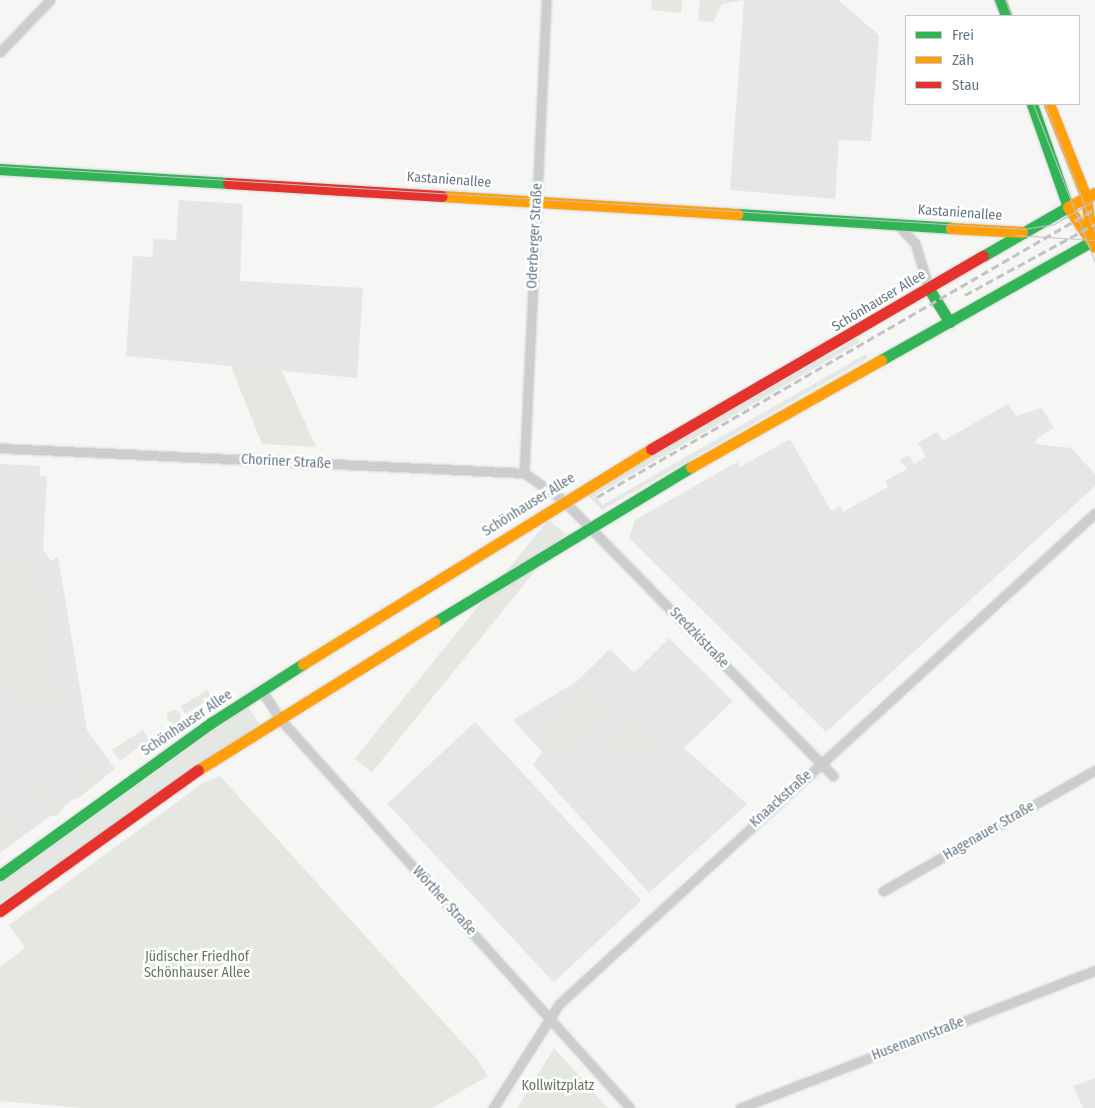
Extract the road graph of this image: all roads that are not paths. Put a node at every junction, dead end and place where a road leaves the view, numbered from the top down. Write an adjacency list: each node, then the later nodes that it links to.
1 (50, 0): 5 (street)
2 (546, 0): 10 (street, Oderberger Straße)
3 (1000, 0): 4 (main road)
4 (1006, 15)
5 (0, 52)
6 (1032, 105): 11 (main road)
7 (1049, 105): 9 (main road)
8 (0, 169): 10 (main road, Kastanienallee)
9 (1091, 195): 11 (main road, Schönhauser Allee); 14 (main road)
10 (537, 202): 12 (main road, Kastanienallee); 18 (street, Oderberger Straße)
11 (1068, 207): 13 (main road, Schönhauser Allee); 14 (main road)
12 (896, 224): 13 (main road, Kastanienallee); 15 (street, Kastanienallee)
13 (1022, 232): 15 (main road, Schönhauser Allee)
14 (1094, 242): 16 (main road)
15 (929, 289): 16 (main road); 19 (main road, Schönhauser Allee)
16 (950, 322): 21 (main road)
17 (0, 448): 18 (street, Choriner Straße)
18 (524, 473): 19 (street)
19 (563, 500): 21 (street, Sredzkistraße); 22 (main road, Schönhauser Allee)
20 (1095, 513): 24 (street, Knaackstraße)
21 (590, 528): 23 (main road); 24 (street, Sredzkistraße)
22 (262, 691): 23 (street, Wörther Straße); 27 (main road, Schönhauser Allee)
23 (280, 719): 29 (main road); 31 (street, Wörther Straße)
24 (822, 761): 26 (street, Sredzkistraße); 31 (street, Knaackstraße)
25 (1095, 770): 28 (street, Hagenauer Straße)
26 (833, 776)
27 (0, 875)
28 (883, 891)
29 (0, 911)
30 (1095, 970): 34 (street, Husemannstraße)
31 (549, 1017): 32 (street, Knaackstraße); 33 (street, Wörther Straße)
32 (494, 1108)
33 (630, 1108)
34 (740, 1108)

